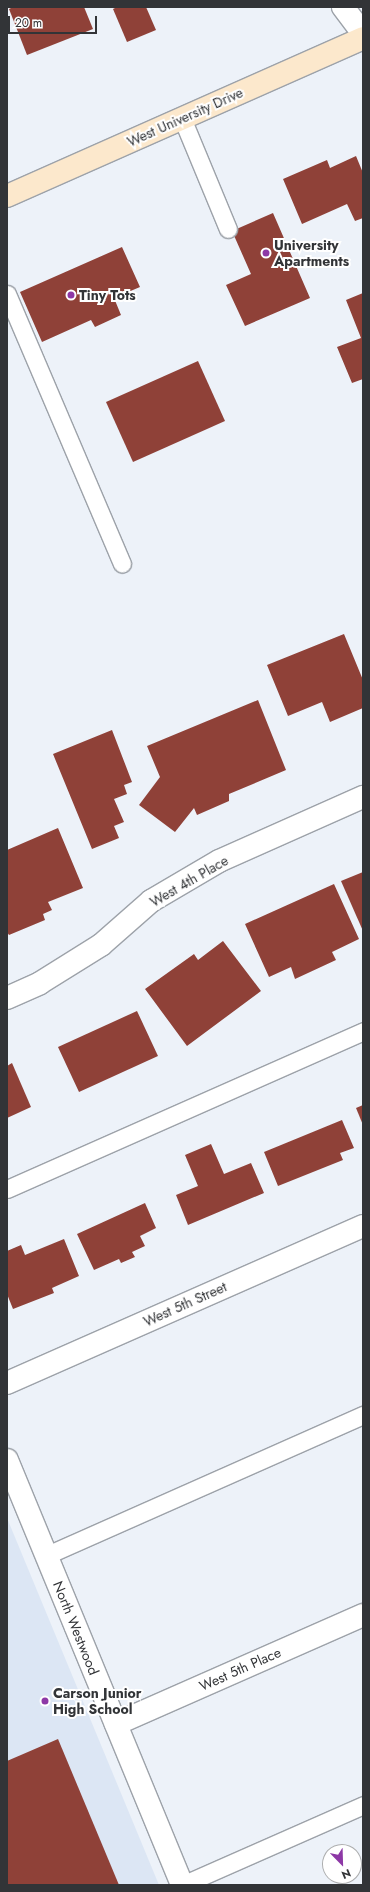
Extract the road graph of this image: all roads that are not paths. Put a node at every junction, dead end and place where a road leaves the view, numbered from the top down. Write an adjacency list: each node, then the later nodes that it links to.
1 (343, 7): 2 (street)
2 (363, 34)
3 (363, 38): 4 (main road, West University Drive)
4 (182, 118): 5 (main road, West University Drive); 6 (lane)
5 (7, 196)
6 (228, 229)
7 (7, 294): 8 (lane)
8 (122, 563)
9 (363, 797): 10 (street, West 4th Place)
10 (7, 998)
11 (363, 1031): 12 (lane)
12 (7, 1189)
13 (363, 1226): 14 (street, West 5th Street)
14 (7, 1383)
15 (363, 1415): 17 (lane)
16 (7, 1460): 17 (street, North Westwood)
17 (46, 1556): 19 (street, North Westwood)
18 (363, 1615): 19 (street, West 5th Place)
19 (116, 1724): 21 (street, North Westwood)
20 (363, 1805): 21 (lane)
21 (182, 1885)

